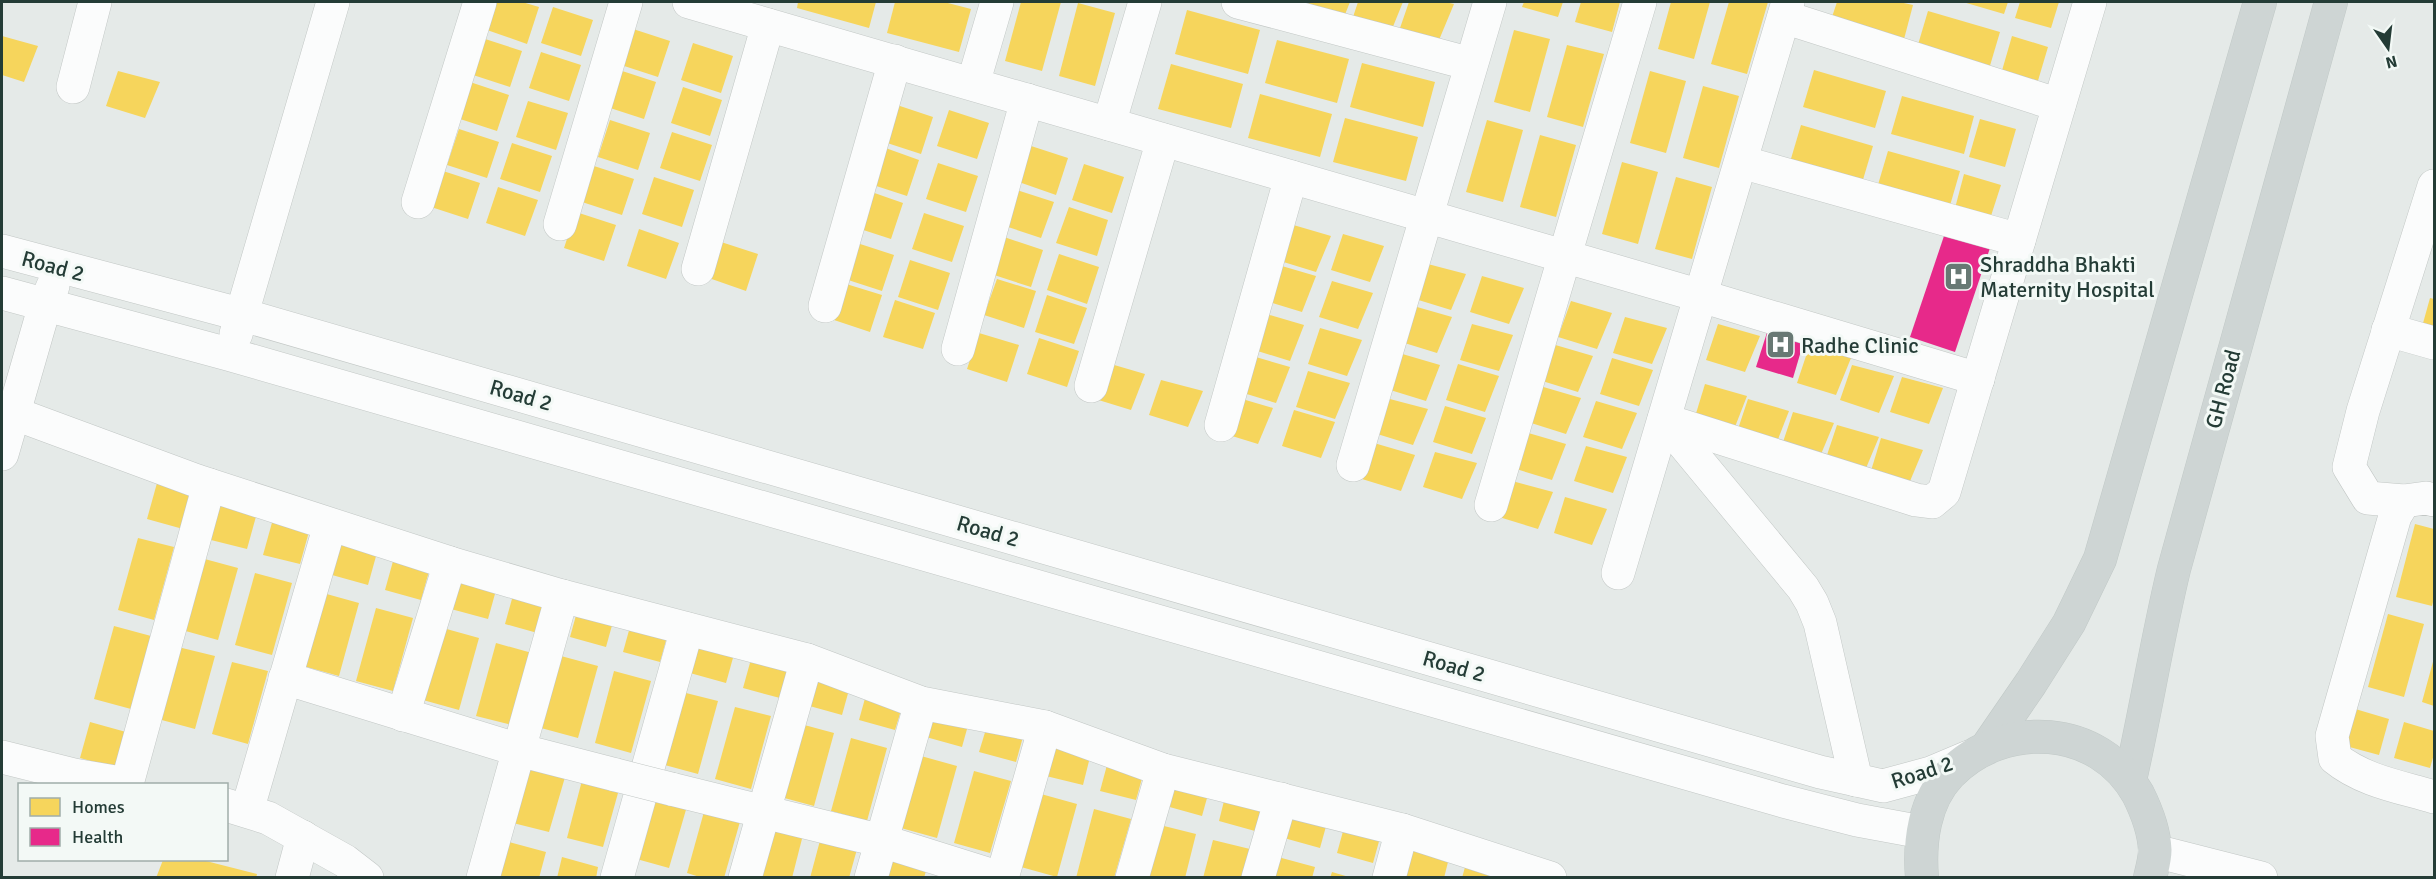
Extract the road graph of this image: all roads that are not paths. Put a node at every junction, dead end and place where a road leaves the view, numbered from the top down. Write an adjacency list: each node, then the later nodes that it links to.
1 (95, 2): 19 (street)
2 (333, 2): 39 (street)
3 (480, 2): 27 (street)
4 (626, 2): 29 (street)
5 (688, 2): 15 (street)
6 (997, 2): 18 (street)
7 (1145, 2): 22 (street)
8 (1238, 2): 17 (street)
9 (1490, 2): 17 (street)
10 (1640, 2): 32 (street)
11 (2090, 2): 21 (street)
12 (2260, 2): 65 (main road)
13 (2331, 2): 69 (main road, GH Road)
14 (1786, 9): 21 (street); 24 (street)
15 (768, 25): 16 (street); 34 (street)
16 (895, 61): 18 (street); 38 (street)
17 (1471, 64): 28 (street)
18 (973, 84): 20 (street)
19 (73, 87)
20 (1027, 100): 22 (street); 42 (street)
21 (2059, 105): 30 (street)
22 (1109, 124): 23 (street)
23 (1163, 140): 25 (street); 45 (street)
24 (1741, 162): 30 (street); 36 (street)
25 (1291, 177): 28 (street); 48 (street)
26 (2433, 195): 40 (street)
27 (418, 202)
28 (1427, 216): 32 (street); 50 (street)
29 (560, 225)
30 (2019, 240): 44 (street)
31 (2, 251): 33 (street, Road 2)
32 (1566, 256): 36 (street); 53 (street)
33 (60, 268): 37 (street); 39 (street, Road 2)
34 (698, 269)
35 (2, 293): 37 (street, Road 2)
36 (1701, 296): 44 (street); 47 (street)
37 (45, 305): 43 (street, Road 2); 46 (street)
38 (825, 306)
39 (243, 315): 43 (street); 68 (street, Road 2)
40 (2388, 330): 41 (street); 52 (street)
41 (2434, 343)
42 (958, 349)
43 (228, 354): 77 (street, Road 2)
44 (1978, 379): 47 (street)
45 (1091, 386)
46 (13, 412): 49 (street); 51 (street)
47 (1664, 420): 56 (street); 68 (street)
48 (1221, 425)
49 (2, 454)
50 (1353, 465)
51 (209, 485): 54 (street); 71 (street)
52 (2419, 500): 72 (street)
53 (1491, 505)
54 (330, 525): 55 (street); 60 (street)
55 (450, 563): 57 (street); 62 (street)
56 (1618, 573)
57 (562, 596): 58 (street); 64 (street)
58 (687, 629): 59 (street); 86 (street)
59 (807, 660): 61 (street); 75 (street)
60 (285, 678): 62 (street); 74 (street)
61 (921, 703): 63 (street); 79 (street)
62 (403, 715): 64 (street)
63 (1045, 727): 67 (street); 82 (street)
64 (519, 750): 75 (street, bridge); 85 (street)
65 (1979, 751): 68 (street, Road 2); 69 (main road); 77 (main road)
66 (2, 758): 70 (street)
67 (1163, 770): 73 (street); 89 (street)
68 (1856, 780)
69 (2130, 780): 80 (main road)
70 (121, 783)
71 (127, 783)
72 (2434, 797)
73 (1281, 798): 76 (street); 90 (street)
74 (237, 808): 78 (street)
75 (764, 813): 79 (street); 87 (street)
76 (1402, 830): 81 (street); 91 (street)
77 (1922, 832): 93 (main road)
78 (303, 837): 83 (street); 84 (street)
79 (882, 841): 82 (street); 88 (street)
80 (2153, 864): 94 (street)
81 (1518, 873): 92 (street)
82 (992, 875)
83 (292, 878)
84 (367, 878)
85 (483, 878)
86 (616, 878)
87 (745, 878)
88 (871, 878)
89 (1132, 878)
90 (1258, 878)
91 (1389, 878)
92 (1550, 878)
93 (1922, 878)
94 (2261, 878)

